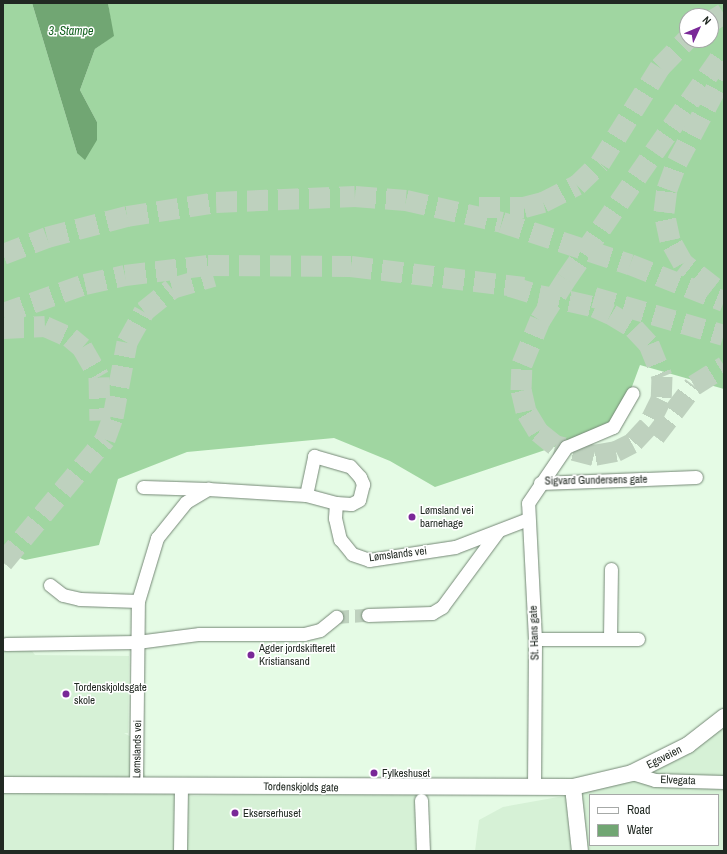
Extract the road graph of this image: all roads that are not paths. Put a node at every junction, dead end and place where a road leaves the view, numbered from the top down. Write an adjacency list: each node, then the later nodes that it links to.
1 (633, 393): 3 (street, Sigvard Gundersens gate)
2 (696, 477): 3 (street, Sigvard Gundersens gate)
3 (540, 483): 8 (street, St. Hans gate)
4 (143, 487): 5 (street)
5 (208, 490): 6 (street); 12 (street, Lømslands vei)
6 (306, 495): 7 (street); 7 (street)
7 (336, 503): 9 (street, Lømslands vei)
8 (528, 519): 9 (street, Lømslands vei); 16 (street, St. Hans gate)
9 (498, 530): 13 (street)
10 (611, 569): 15 (street)
11 (50, 585): 12 (street)
12 (138, 601): 18 (street, Lømslands vei)
13 (368, 615)
14 (336, 617): 18 (street)
15 (610, 638): 16 (street); 17 (street)
16 (535, 639): 27 (street, St. Hans gate)
17 (638, 639)
18 (137, 642): 19 (street); 23 (street, Lømslands vei)
19 (6, 644)
20 (724, 717): 21 (street, Egsveien)
21 (632, 773): 22 (street, Elvegata); 24 (street, Egsveien)
22 (724, 782)
23 (136, 784): 25 (street, Tordenskjolds gate); 26 (street, Tordenskjolds gate)
24 (598, 784): 28 (street, Tordenskjolds gate)
25 (3, 785)
26 (181, 786): 27 (street, Tordenskjolds gate); 30 (street)
27 (534, 787): 28 (street, Tordenskjolds gate)
28 (573, 787): 32 (street)
29 (422, 800): 31 (street)
30 (180, 851)
31 (423, 851)
32 (580, 851)

